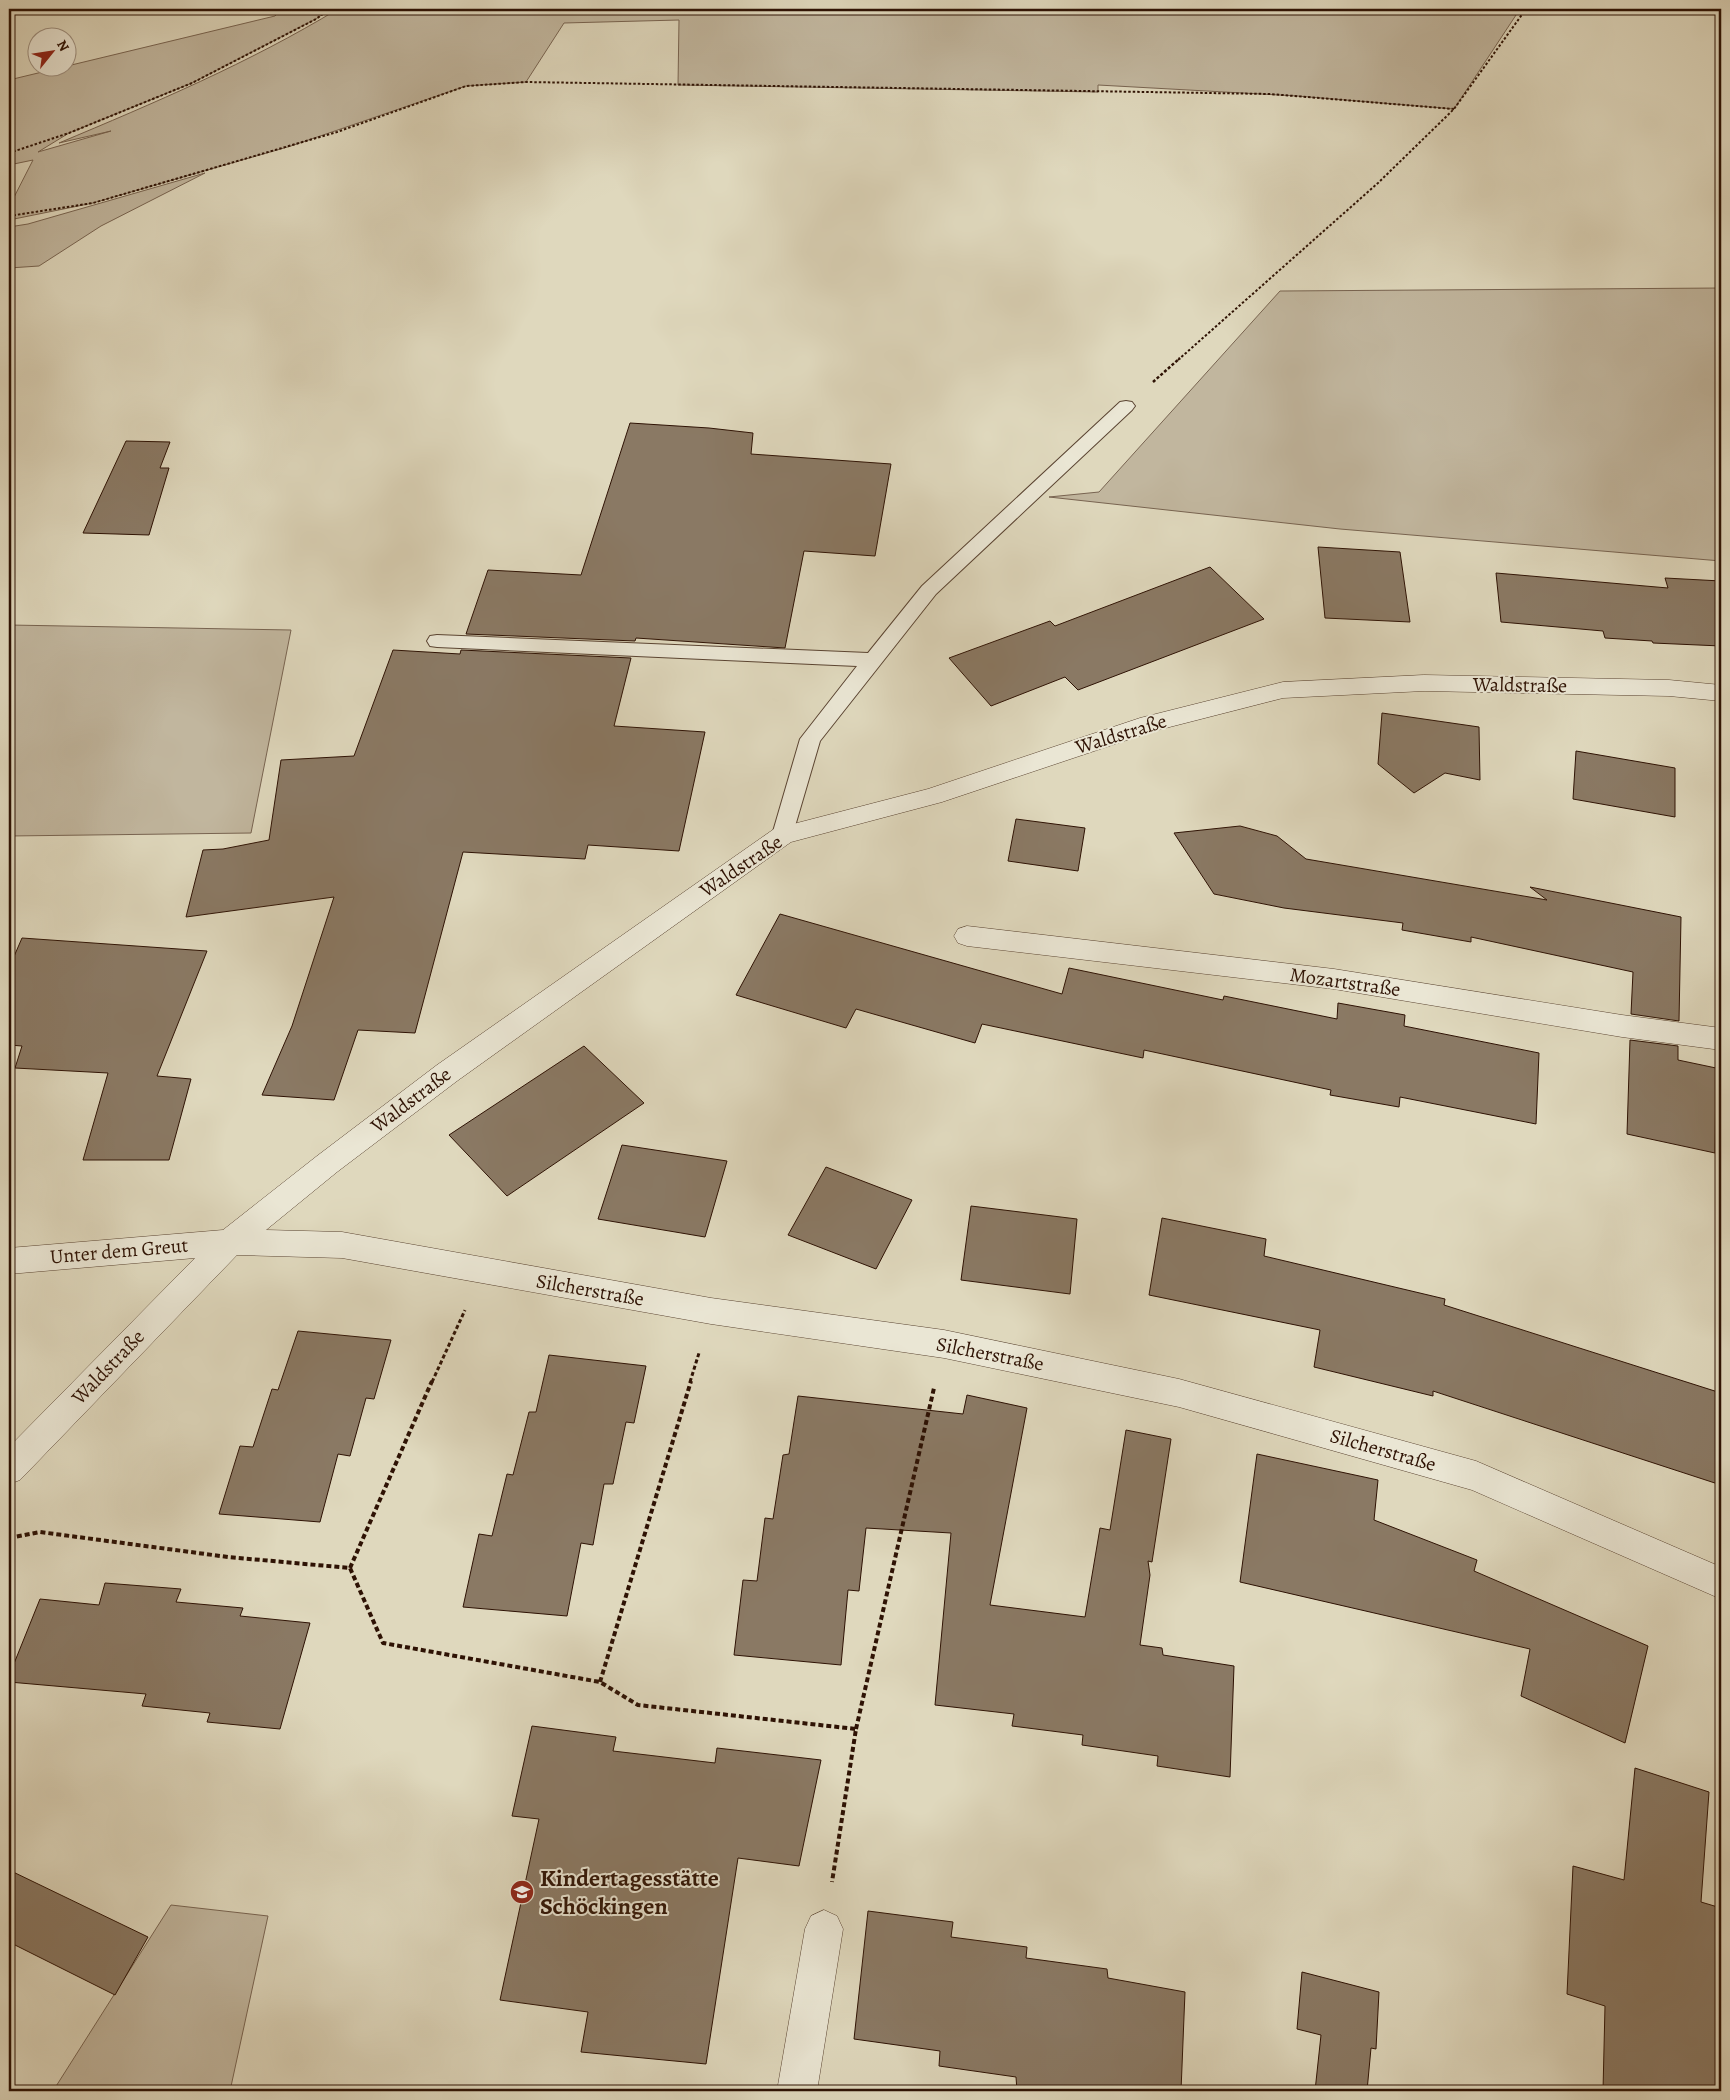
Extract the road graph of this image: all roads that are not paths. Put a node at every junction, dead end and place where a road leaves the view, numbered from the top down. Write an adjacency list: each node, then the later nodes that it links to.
1 (1126, 406): 3 (lane)
2 (437, 641): 3 (lane)
3 (872, 660): 5 (lane)
4 (1721, 693): 5 (street, Waldstraße)
5 (783, 835): 8 (street, Waldstraße)
6 (967, 936): 7 (street, Mozartstraße)
7 (1721, 1039)
8 (230, 1242): 9 (street, Unter dem Greut); 10 (street, Waldstraße); 11 (street, Silcherstraße)
9 (9, 1261)
10 (9, 1469)
11 (1721, 1583)
12 (824, 1929): 13 (street)
13 (797, 2091)

